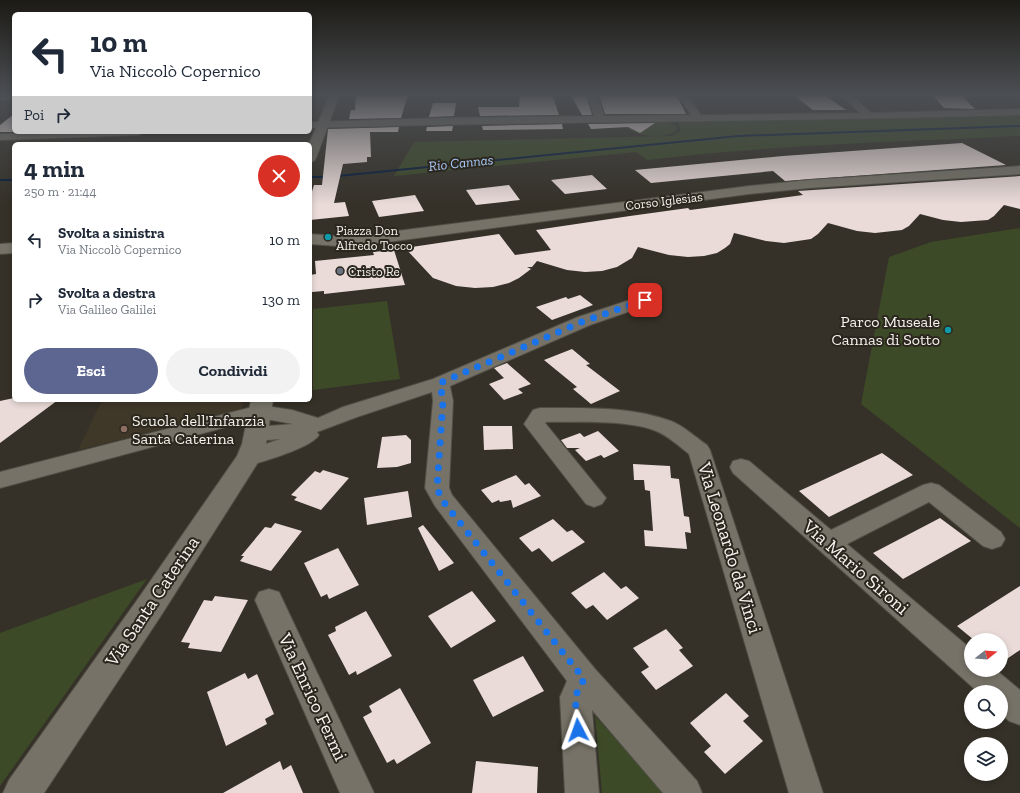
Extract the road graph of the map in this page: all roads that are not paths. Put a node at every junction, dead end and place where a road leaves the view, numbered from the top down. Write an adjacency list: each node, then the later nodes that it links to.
1 (315, 131): 4 (street)
2 (93, 134): 3 (street)
3 (0, 138)
4 (312, 147)
5 (1020, 170): 6 (street, Corso Iglesias)
6 (312, 239)
7 (12, 248): 8 (street)
8 (0, 249)
9 (645, 300): 10 (street)
10 (440, 383): 12 (street); 22 (street)
11 (261, 405): 12 (street); 13 (street, Via Santa Caterina); 15 (street)
12 (319, 425): 13 (street)
13 (252, 446): 26 (street, Via Santa Caterina)
14 (741, 467): 18 (street, Via Mario Sironi)
15 (0, 480)
16 (594, 498): 30 (street, Via Leonardo da Vinci)
17 (992, 539): 18 (street)
18 (828, 543): 20 (street, Via Mario Sironi)
19 (269, 600): 27 (street, Via Enrico Fermi)
20 (964, 661)
21 (982, 677): 23 (street)
22 (584, 679): 28 (street); 29 (street)
23 (991, 685)
24 (1008, 700): 25 (street)
25 (1020, 710)
26 (22, 793)
27 (357, 793)
28 (582, 793)
29 (686, 793)
30 (806, 793)

